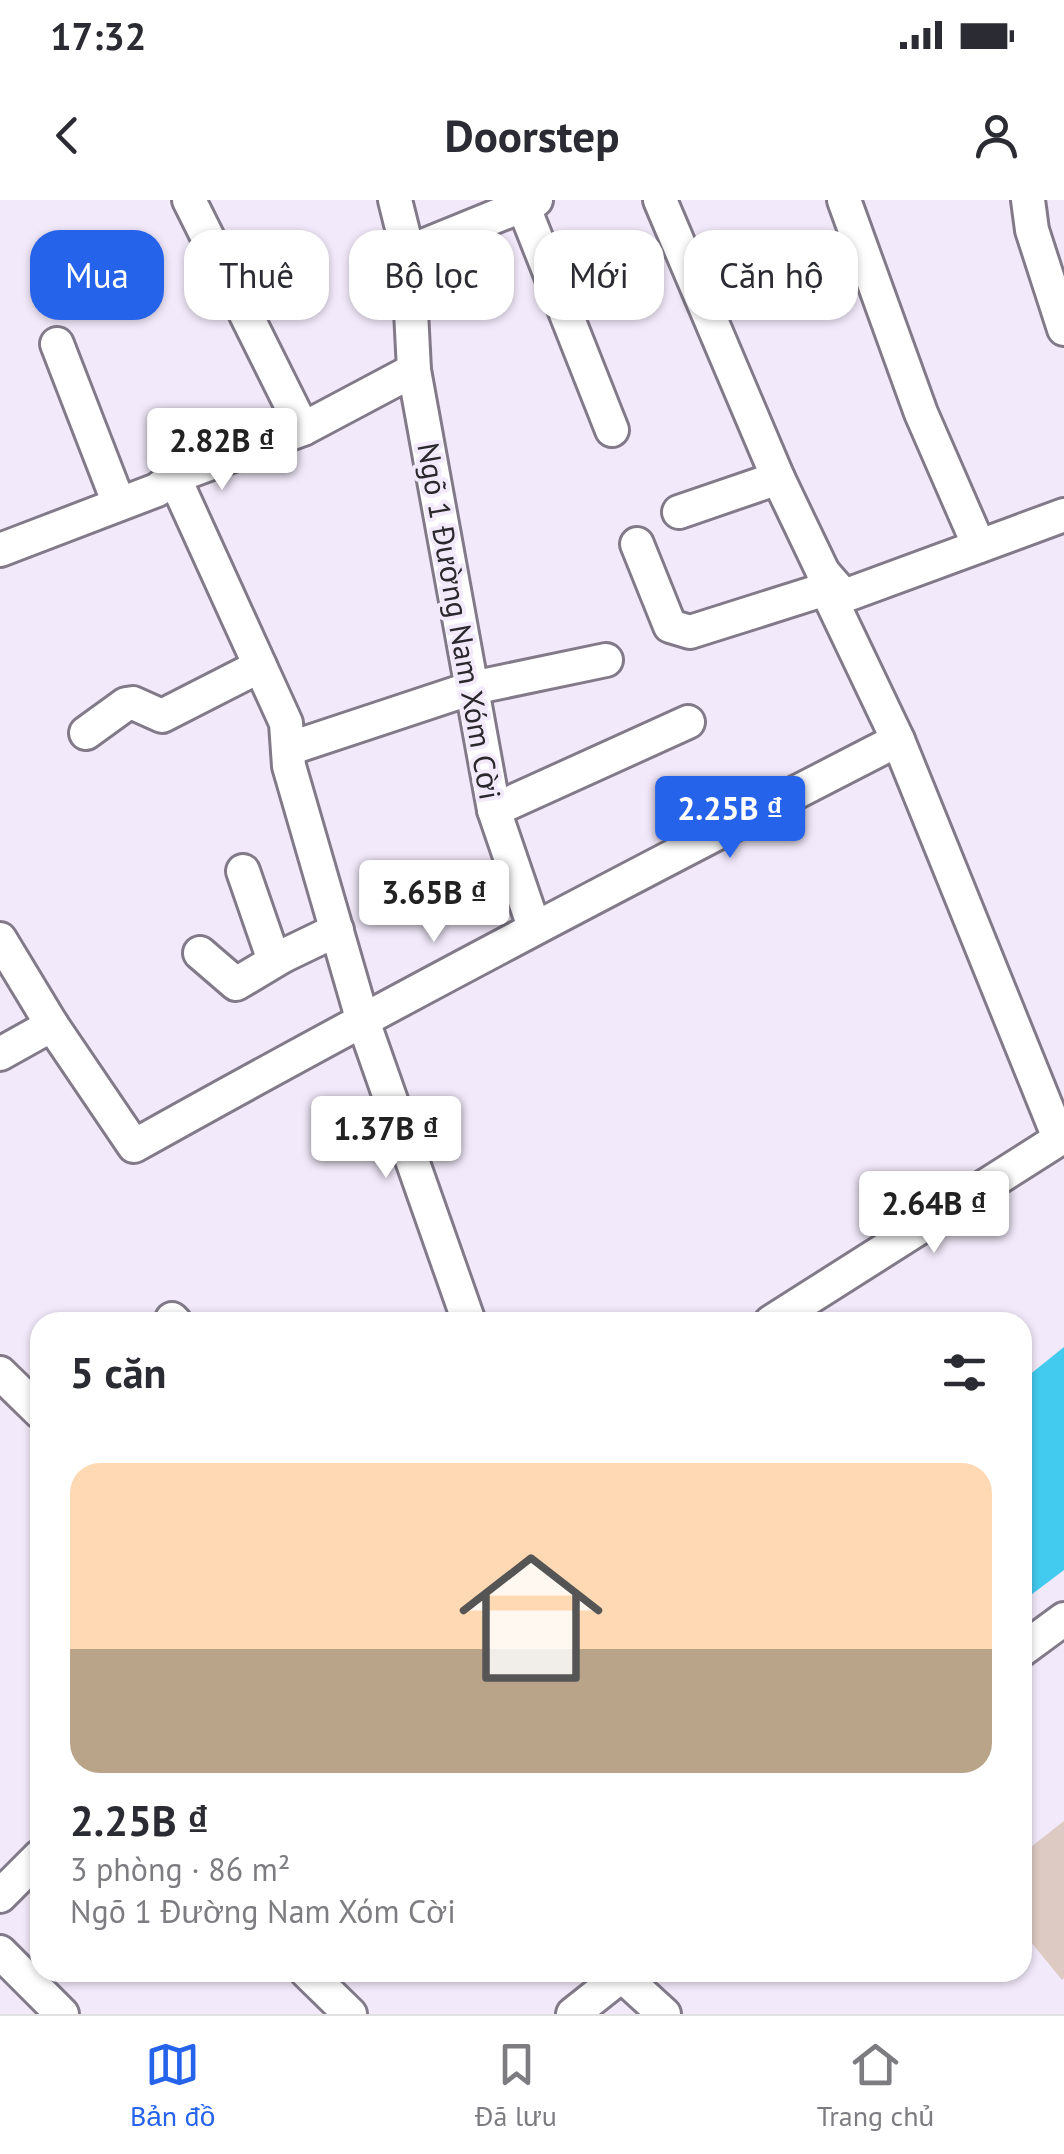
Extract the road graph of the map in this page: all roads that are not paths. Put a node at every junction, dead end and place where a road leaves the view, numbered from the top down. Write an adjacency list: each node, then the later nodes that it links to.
1 (189, 200): 13 (street)
2 (395, 200): 7 (street, Ngõ 1 Đường Nam Xóm Cời)
3 (660, 200): 16 (street)
4 (844, 200): 21 (street)
5 (1028, 200): 10 (street)
6 (530, 203): 8 (street); 14 (street)
7 (402, 230)
8 (463, 230)
9 (411, 320): 12 (street, Ngõ 1 Đường Nam Xóm Cời)
10 (1064, 329)
11 (57, 344): 17 (street)
12 (414, 370): 13 (street); 26 (street, Ngõ 1 Đường Nam Xóm Cời)
13 (303, 428): 15 (street)
14 (612, 430)
15 (174, 477): 17 (street); 25 (street)
16 (778, 478): 18 (street); 23 (street)
17 (119, 504): 22 (street)
18 (680, 512)
19 (1064, 515): 21 (street)
20 (637, 544): 23 (street)
21 (979, 546): 23 (street)
22 (0, 550)
23 (824, 581): 29 (street)
24 (606, 660): 26 (street)
25 (260, 666): 28 (street); 30 (street)
26 (472, 688): 30 (street); 31 (street, Ngõ 1 Đường Nam Xóm Cời)
27 (688, 722): 31 (street)
28 (86, 733)
29 (898, 740): 33 (street); 41 (street)
30 (288, 748): 34 (street)
31 (494, 810): 33 (street, Ngõ 1 Đường Nam Xóm Cời)
32 (243, 871): 37 (street)
33 (534, 927): 38 (street)
34 (337, 930): 37 (street); 38 (street)
35 (0, 939): 39 (street)
36 (200, 953): 37 (street)
37 (283, 956)
38 (362, 1018): 39 (street); 42 (street)
39 (52, 1024): 40 (street)
40 (0, 1054)
41 (1062, 1137): 43 (street)
42 (465, 1312)
43 (787, 1312)
44 (0, 1373): 45 (street)
45 (30, 1402)
46 (1064, 1619): 47 (street)
47 (1032, 1643)
48 (30, 1866): 49 (street)
49 (0, 1896)
50 (0, 1952): 54 (street)
51 (318, 1982): 55 (street)
52 (612, 1982): 56 (street)
53 (630, 1982): 57 (street)
54 (62, 2014)
55 (350, 2014)
56 (573, 2014)
57 (664, 2014)

